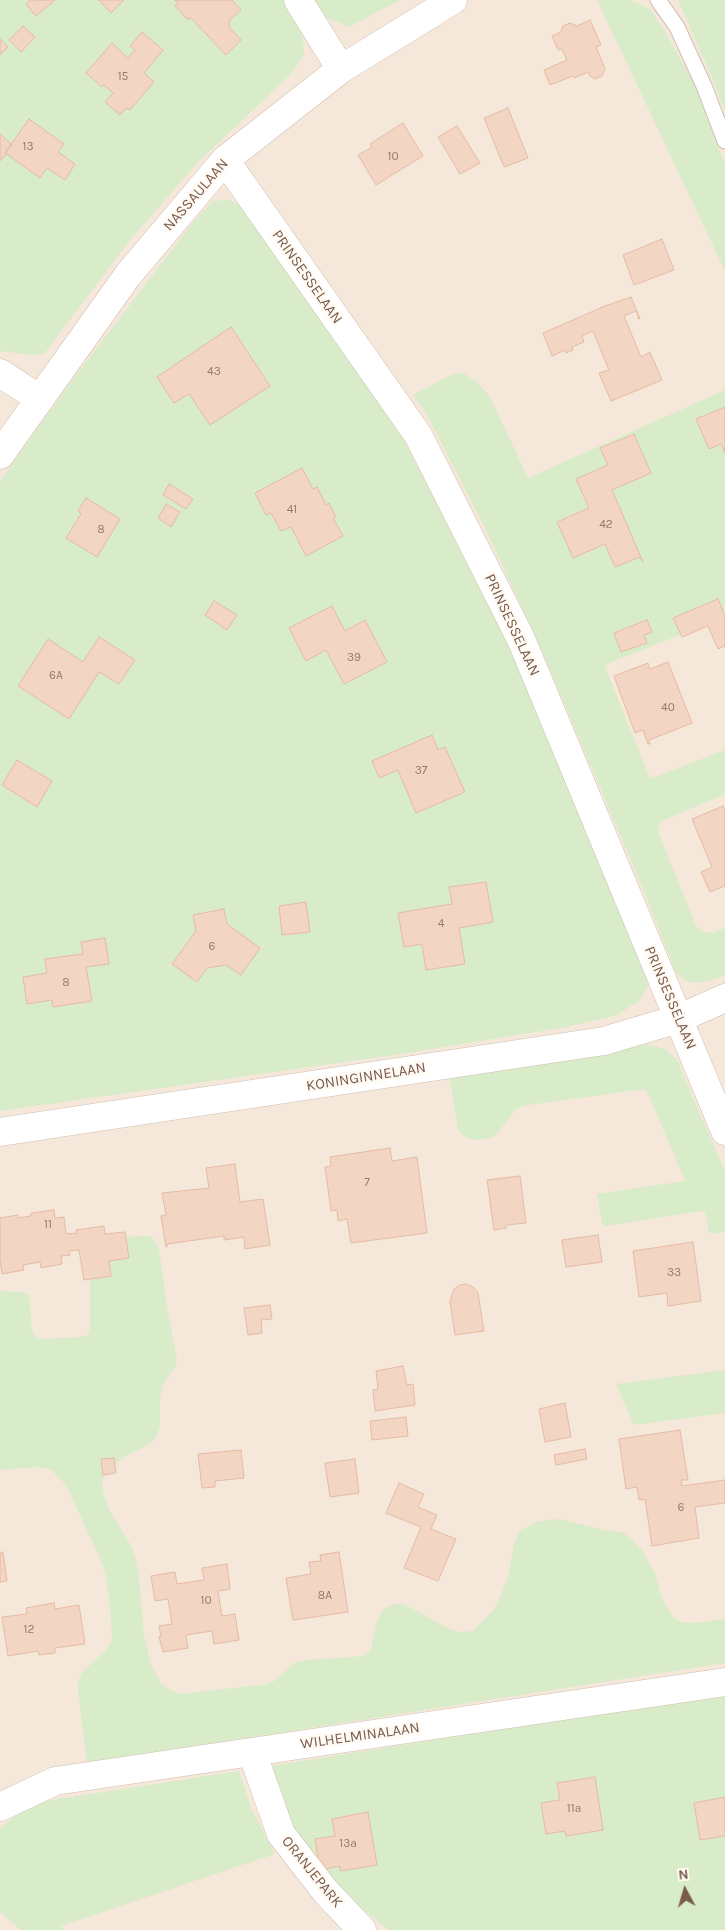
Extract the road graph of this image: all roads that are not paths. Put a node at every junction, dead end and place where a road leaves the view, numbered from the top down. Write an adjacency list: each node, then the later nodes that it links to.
1 (298, 0): 4 (street)
2 (454, 0): 4 (street, NASSAULAAN)
3 (658, 0): 5 (lane)
4 (341, 69): 6 (street, NASSAULAAN)
5 (725, 141)
6 (225, 160): 8 (street, NASSAULAAN); 11 (street, PRINSESSELAAN)
7 (0, 373): 8 (street)
8 (40, 399): 9 (street, NASSAULAAN)
9 (0, 455)
10 (725, 998): 11 (street, KONINGINNELAAN)
11 (678, 1019): 12 (street, PRINSESSELAAN); 13 (street, KONINGINNELAAN)
12 (725, 1131)
13 (0, 1132)
14 (725, 1682): 15 (street, WILHELMINALAAN)
15 (252, 1752): 16 (street, WILHELMINALAAN); 17 (street, ORANJEPARK)
16 (0, 1807)
17 (362, 1930)

